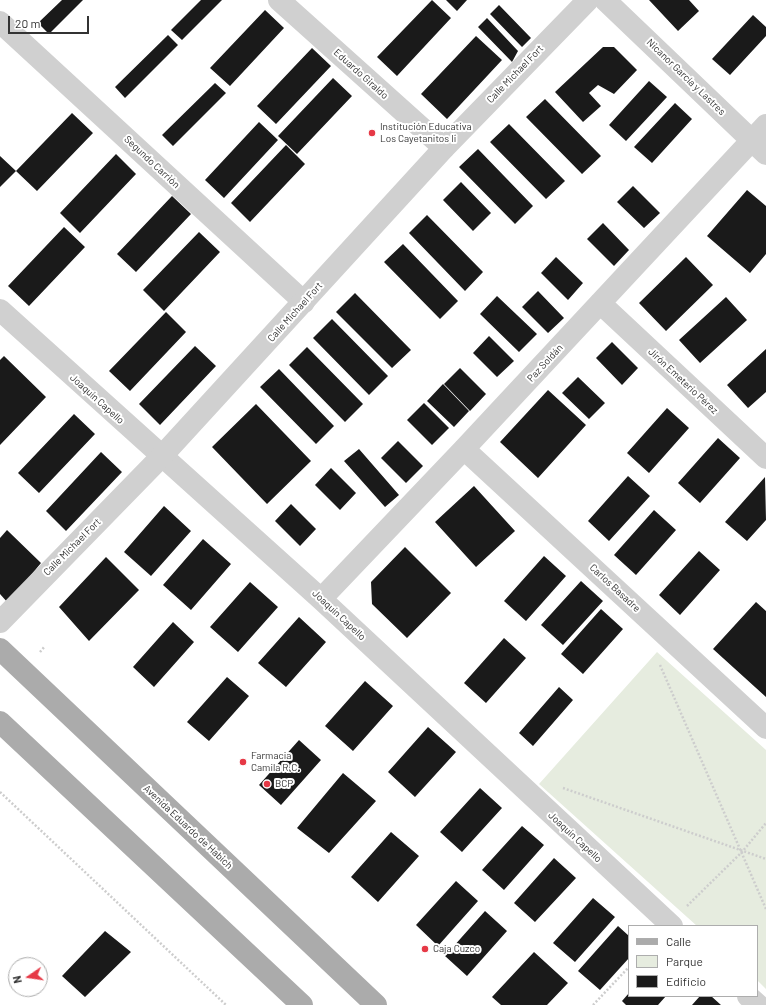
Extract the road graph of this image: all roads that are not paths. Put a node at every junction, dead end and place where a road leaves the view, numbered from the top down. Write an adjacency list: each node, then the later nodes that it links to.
1 (279, 0): 6 (street, Eduardo Giraldo)
2 (588, 0): 6 (street, Calle Michael Fort)
3 (606, 0): 7 (street, Nicanor García y Lastres)
4 (0, 22): 8 (street, Segundo Carrión)
5 (766, 125): 7 (street, Paz Soldán)
6 (444, 148): 8 (street, Calle Michael Fort)
7 (759, 148): 9 (street, Paz Soldán)
8 (304, 302): 12 (street, Calle Michael Fort)
9 (600, 304): 11 (street, Paz Soldán); 13 (street, Jirón Emeterio Pérez)
10 (0, 310): 12 (street, Joaquín Capello)
11 (464, 449): 14 (street, Paz Soldán); 18 (street, Carlos Basadre)
12 (162, 457): 14 (street, Joaquín Capello); 15 (street, Calle Michael Fort)
13 (766, 458)
14 (321, 598): 19 (street, Joaquín Capello)
15 (0, 622)
16 (0, 649): 22 (main road, Avenida Eduardo de Habich)
17 (0, 722): 21 (main road)
18 (766, 728)
19 (671, 925)
20 (749, 997): 23 (street)
21 (302, 1005)
22 (376, 1005)
23 (758, 1005)

